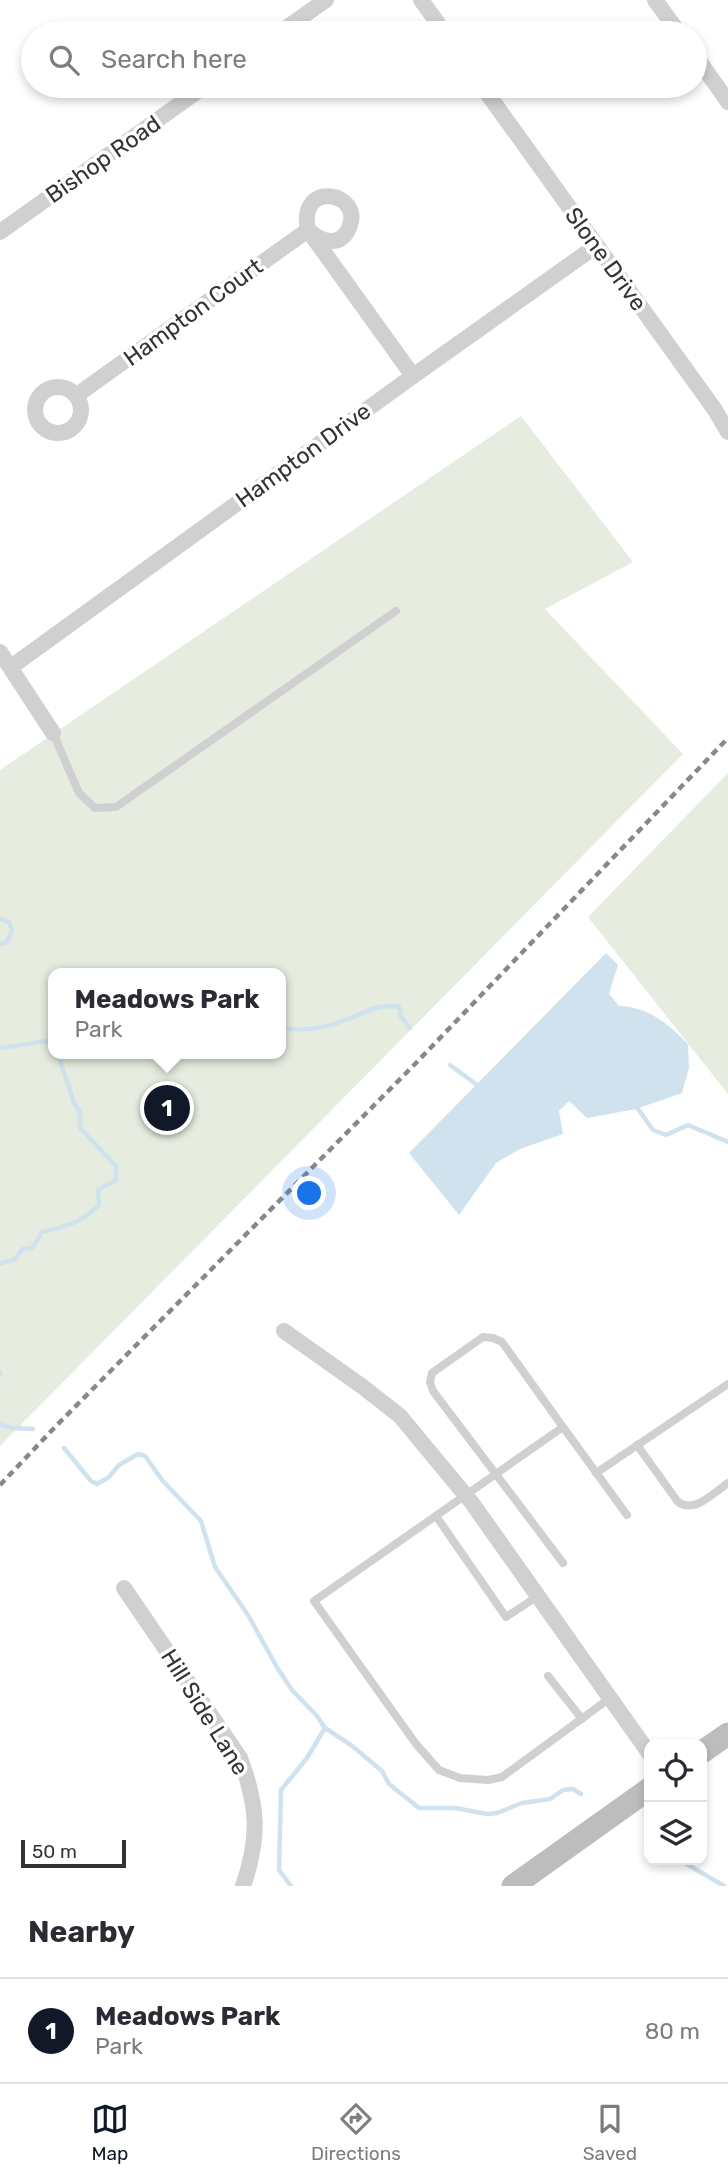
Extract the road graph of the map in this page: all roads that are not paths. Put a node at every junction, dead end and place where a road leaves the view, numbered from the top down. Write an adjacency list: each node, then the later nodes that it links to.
1 (326, 0): 4 (street)
2 (421, 0): 5 (street)
3 (655, 0): 6 (street)
4 (296, 21)
5 (436, 21)
6 (670, 21)
7 (707, 72): 10 (street)
8 (188, 98): 11 (street, Bishop Road)
9 (491, 98): 12 (street, Slone Drive)
10 (728, 102)
11 (0, 232)
12 (596, 246): 13 (street, Hampton Drive); 15 (street, Slone Drive)
13 (413, 376): 14 (street, Hampton Court); 18 (street, Hampton Drive)
14 (77, 395)
15 (728, 432)
16 (396, 611): 19 (lane)
17 (0, 652): 18 (street)
18 (11, 667): 19 (street)
19 (53, 733)
20 (284, 1331): 27 (street)
21 (728, 1383): 23 (lane)
22 (564, 1427): 24 (lane); 25 (lane); 25 (lane)
23 (637, 1445): 24 (lane); 26 (lane)
24 (596, 1472): 28 (lane)
25 (495, 1474): 27 (lane); 30 (lane)
26 (728, 1483)
27 (466, 1495): 29 (lane); 32 (street)
28 (627, 1515)
29 (436, 1516): 32 (lane); 35 (lane)
30 (563, 1563)
31 (124, 1588): 40 (street, Hill Side Lane)
32 (538, 1596): 34 (street)
33 (548, 1676): 35 (lane)
34 (610, 1698): 35 (lane); 37 (street)
35 (582, 1719)
36 (728, 1734): 38 (main road)
37 (644, 1746)
38 (707, 1749)
39 (644, 1793): 41 (main road)
40 (243, 1886)
41 (513, 1886)

